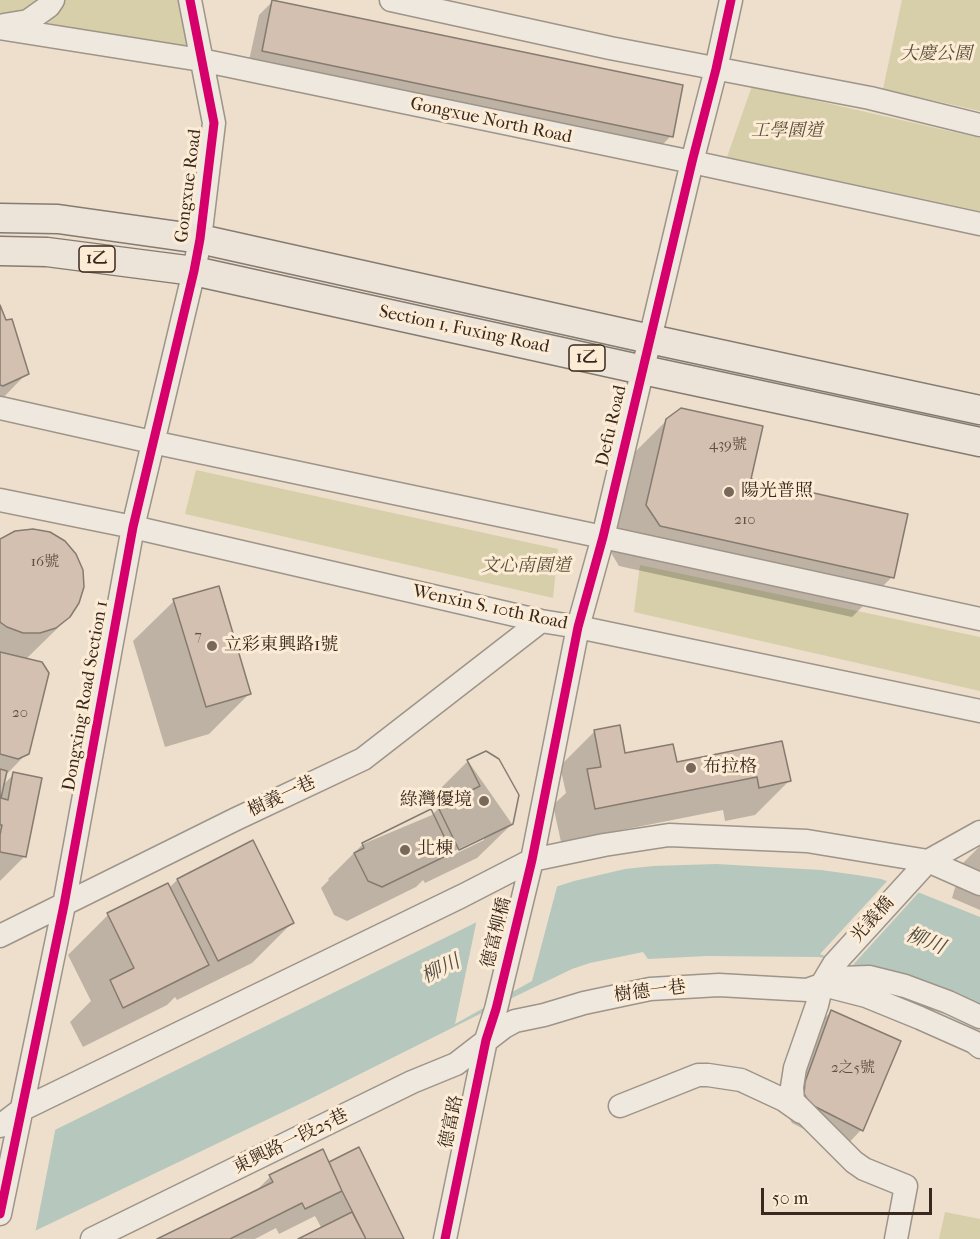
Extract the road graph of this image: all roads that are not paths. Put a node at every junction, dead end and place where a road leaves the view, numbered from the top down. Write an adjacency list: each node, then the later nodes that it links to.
1 (53, 0): 5 (street)
2 (190, 0): 6 (street, Gongxue Road)
3 (391, 0): 7 (street)
4 (731, 0): 7 (street, Defu Road)
5 (0, 27): 6 (street, Gongxue North Road)
6 (201, 60): 9 (street, Gongxue North Road); 14 (street, Gongxue Road)
7 (716, 69): 8 (street); 9 (street, Defu Road)
8 (980, 125)
9 (692, 162): 13 (street, Gongxue North Road); 17 (street, Defu Road)
10 (0, 206): 12 (street)
11 (0, 218): 12 (main road, 1乙)
12 (58, 219): 14 (main road, 1乙)
13 (980, 224)
14 (200, 239): 16 (street, Gongxue Road); 17 (main road, Section 1, Fuxing Road / 1乙)
15 (0, 251): 16 (main road, 1乙)
16 (194, 271): 18 (main road, Section 1, Fuxing Road / 1乙); 21 (street, Dongxing Road Section 1)
17 (650, 339): 18 (street, Defu Road); 20 (main road, Section 1, Fuxing Road / 1乙)
18 (643, 370): 22 (main road, Section 1, Fuxing Road / 1乙); 25 (street, Defu Road)
19 (0, 408): 21 (street)
20 (980, 410)
21 (152, 442): 24 (street, Dongxing Road Section 1); 25 (street)
22 (980, 442)
23 (0, 500): 24 (street, Wenxin S. 10th Road)
24 (133, 527): 27 (street, Wenxin S. 10th Road); 34 (street, Dongxing Road Section 1)
25 (603, 537): 26 (street); 28 (street, Defu Road)
26 (980, 619)
27 (541, 621): 28 (street, Wenxin S. 10th Road); 34 (street, 樹義一巷)
28 (578, 627): 29 (street, Wenxin S. 10th Road); 31 (street, Defu Road)
29 (980, 711)
30 (980, 832): 32 (street, 光義橋)
31 (532, 860): 32 (street); 37 (street, 德富柳橋); 43 (street)
32 (920, 869): 33 (street); 36 (street, 光義橋)
33 (980, 884)
34 (64, 905): 35 (street, 樹義一巷); 43 (street, Dongxing Road Section 1)
35 (0, 936)
36 (822, 984): 38 (street, 樹德一巷); 39 (street, 樹德一巷); 40 (street, 樹德一巷); 42 (street)
37 (494, 1013): 39 (street, 德富路)
38 (980, 1017)
39 (486, 1040): 45 (street, 東興路一段25巷); 46 (street, 德富路)
40 (980, 1047)
41 (620, 1106): 42 (street)
42 (810, 1118): 47 (street)
43 (13, 1122): 44 (street, Dongxing Road Section 1)
44 (0, 1214)
45 (92, 1239)
46 (445, 1239)
47 (896, 1239)

